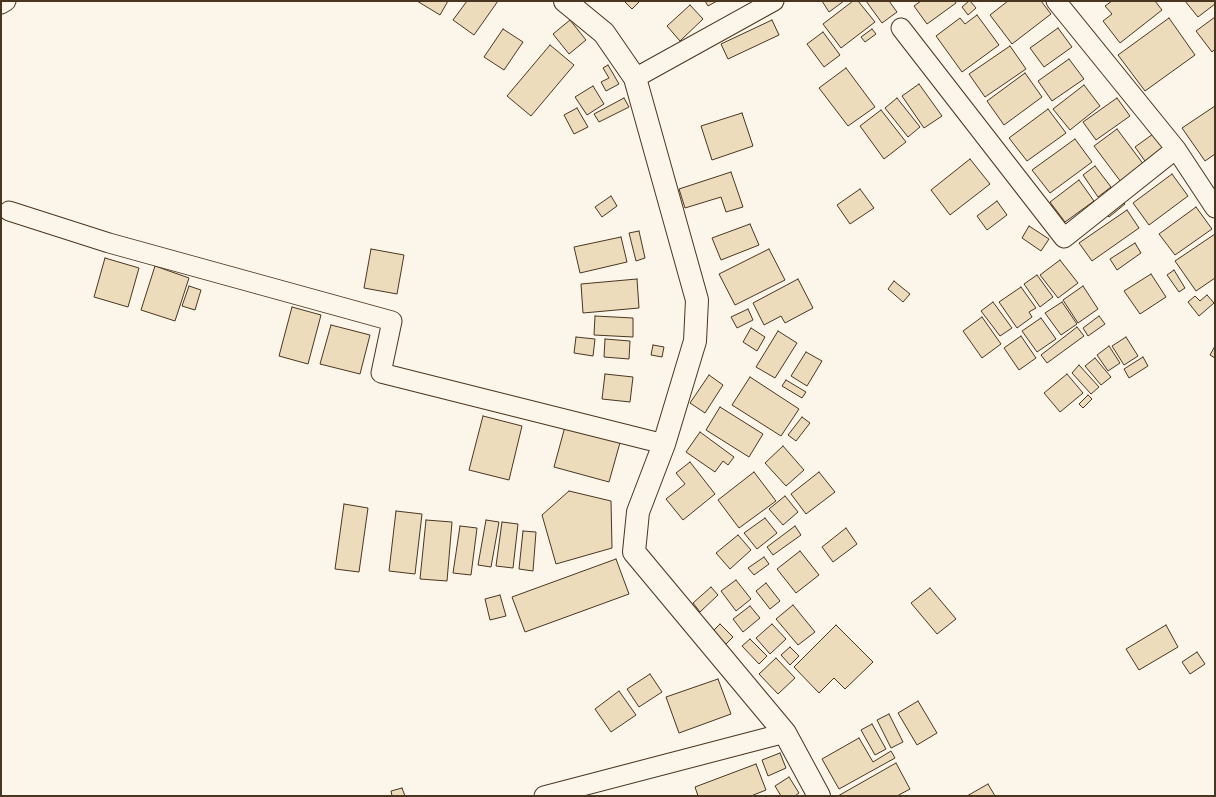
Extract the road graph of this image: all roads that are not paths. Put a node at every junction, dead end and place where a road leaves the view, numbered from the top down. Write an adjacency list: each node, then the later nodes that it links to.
1 (6, 1): 5 (street)
2 (565, 1): 7 (street)
3 (774, 1): 7 (street)
4 (1056, 1): 8 (street)
5 (1, 4)
6 (901, 28): 8 (street)
7 (635, 78): 11 (street)
8 (1176, 149): 9 (street)
9 (1215, 208)
10 (10, 211): 11 (street)
11 (664, 444): 12 (street)
12 (785, 734): 13 (street); 14 (street)
13 (544, 796)
14 (819, 796)

